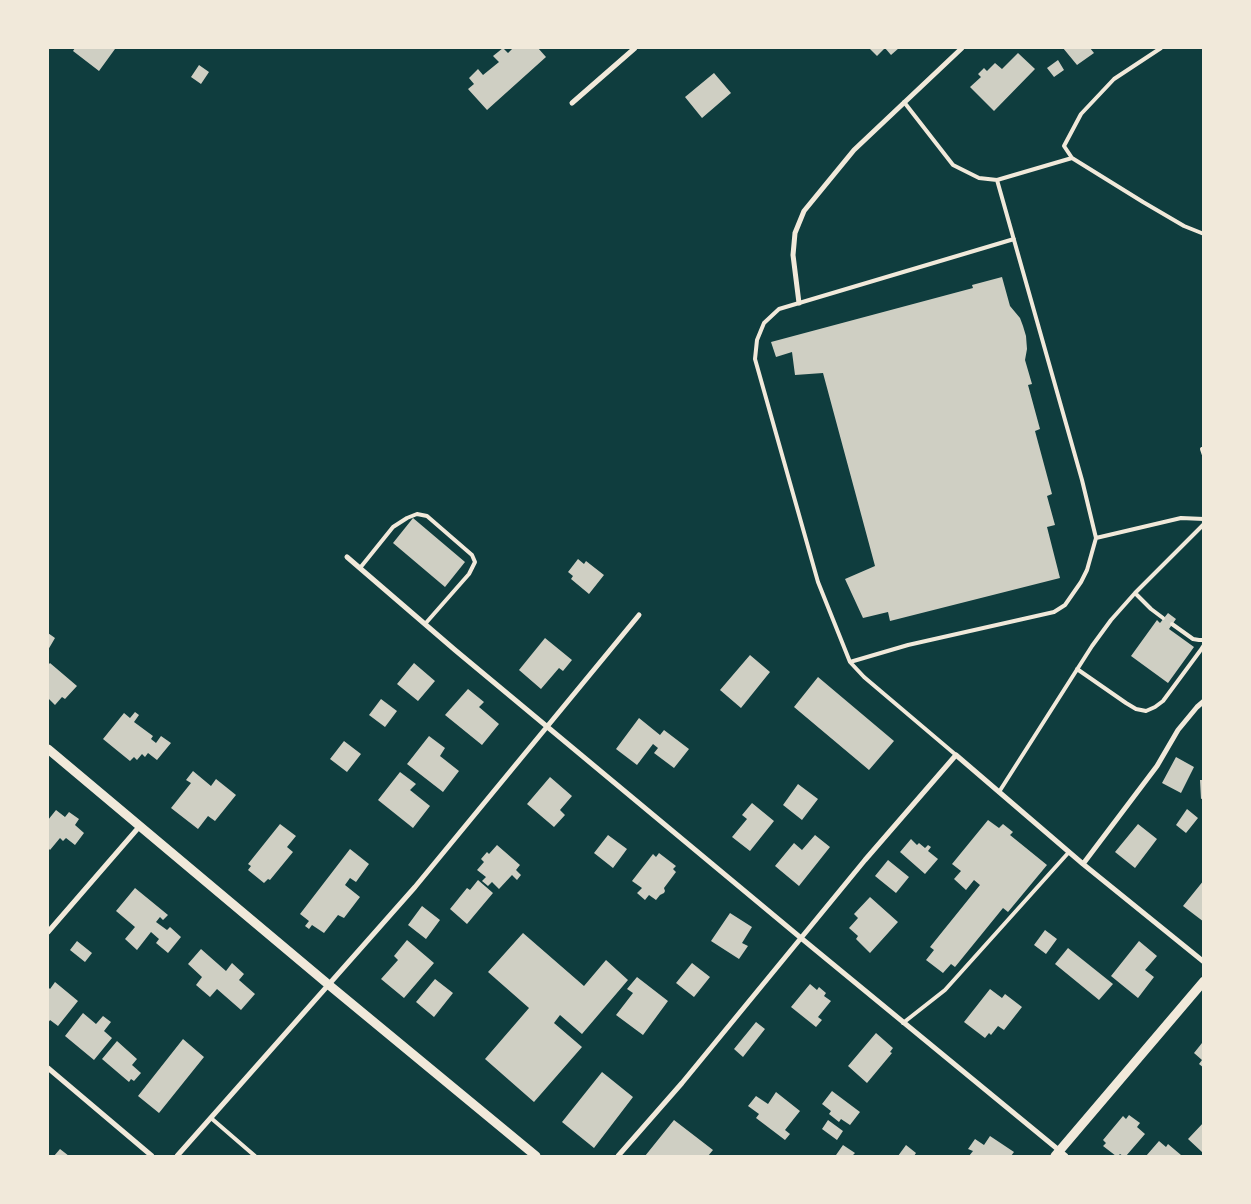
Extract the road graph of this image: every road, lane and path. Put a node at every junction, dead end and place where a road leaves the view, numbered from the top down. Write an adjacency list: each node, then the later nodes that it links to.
1 (636, 48): 5 (street)
2 (962, 48): 4 (street)
3 (1161, 48): 6 (lane)
4 (904, 102): 7 (lane); 10 (street)
5 (572, 103)
6 (1072, 158): 7 (lane); 8 (lane)
7 (997, 180): 9 (lane)
8 (1204, 234)
9 (1014, 239): 10 (lane); 15 (lane)
10 (799, 303): 25 (lane)
11 (1202, 449): 12 (lane)
12 (1204, 455)
13 (1204, 520): 15 (lane)
14 (1204, 524): 18 (lane)
15 (1096, 538): 25 (lane)
16 (347, 556): 17 (street)
17 (360, 568): 21 (street); 21 (lane)
18 (1135, 593): 20 (lane); 26 (lane)
19 (639, 615): 28 (street)
20 (1164, 618)
21 (425, 624): 28 (street)
22 (1172, 624): 23 (lane)
23 (1204, 640)
24 (1204, 645): 26 (lane)
25 (850, 662): 30 (lane)
26 (1077, 669): 31 (lane)
27 (1204, 701): 34 (street)
28 (548, 726): 36 (street); 39 (street)
29 (48, 749): 32 (street)
30 (956, 755): 31 (street); 36 (street)
31 (999, 792): 33 (street)
32 (139, 827): 35 (street); 39 (street)
33 (1070, 852): 34 (street); 40 (lane)
34 (1083, 864): 37 (street)
35 (48, 932)
36 (801, 938): 40 (street); 48 (street)
37 (1204, 962)
38 (1204, 981): 43 (street)
39 (329, 985): 42 (street); 47 (street)
40 (903, 1023): 43 (street)
41 (48, 1068): 44 (street)
42 (211, 1118): 45 (street); 46 (lane)
43 (1060, 1155)
44 (152, 1156)
45 (177, 1156)
46 (255, 1156)
47 (536, 1156)
48 (618, 1156)

